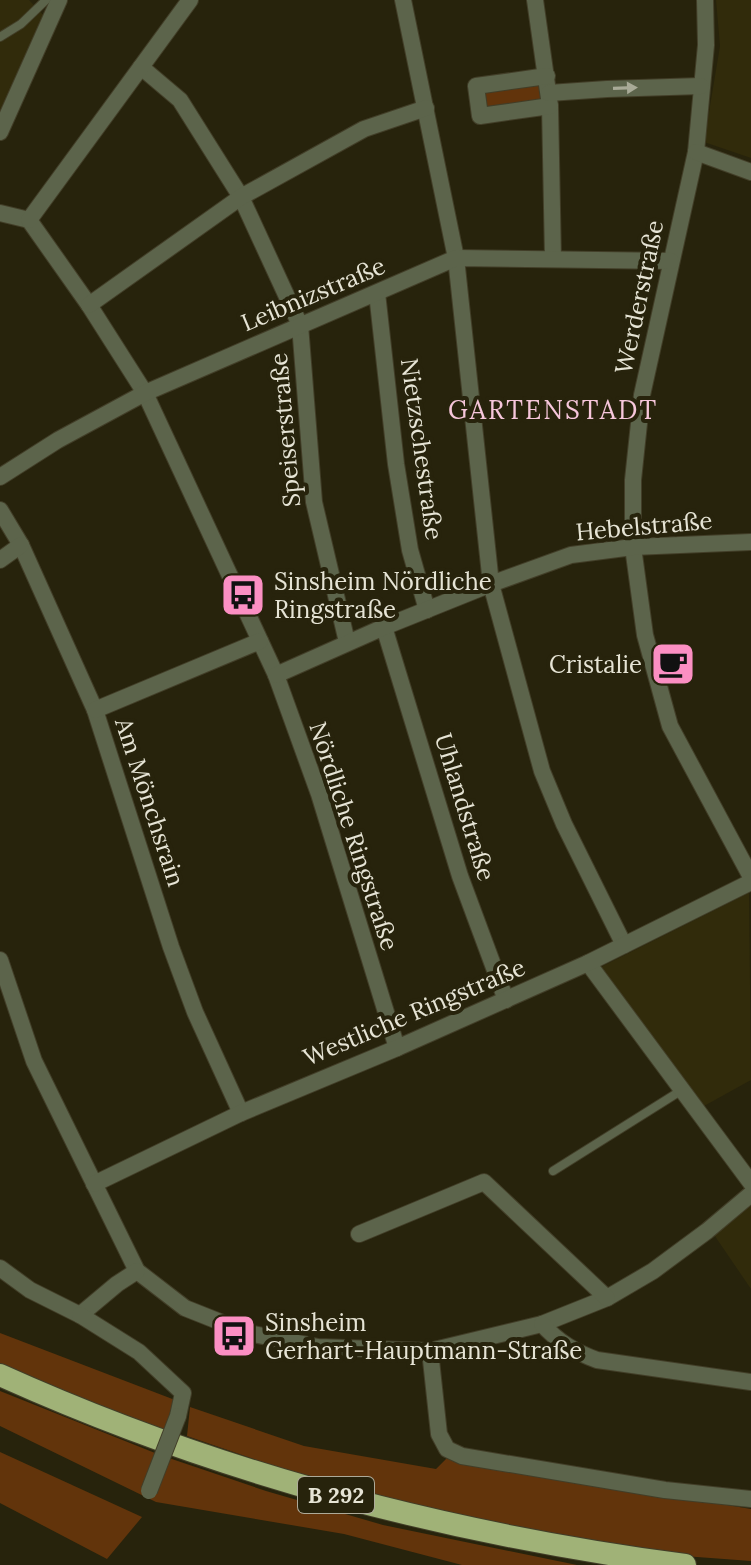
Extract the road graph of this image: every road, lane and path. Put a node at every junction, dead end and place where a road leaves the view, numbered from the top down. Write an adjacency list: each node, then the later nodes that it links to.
1 (190, 0): 7 (street)
2 (403, 0): 10 (street)
3 (535, 0): 9 (street)
4 (705, 0): 8 (street, Werderstraße)
5 (52, 2): 6 (lane); 11 (street)
6 (0, 37)
7 (141, 67): 14 (street, Speiserstraße); 16 (street)
8 (701, 86): 9 (street, one-way to 8); 12 (street, Werderstraße)
9 (548, 92): 18 (street)
10 (426, 108): 14 (street); 17 (street)
11 (0, 132)
12 (696, 152): 13 (street); 19 (street, Werderstraße)
13 (751, 172)
14 (241, 197): 21 (street); 22 (street, Speiserstraße)
15 (0, 213): 16 (street)
16 (29, 220): 21 (street, Nördliche Ringstraße)
17 (456, 258): 18 (street, Leibnizstraße); 20 (street, Leibnizstraße); 30 (street)
18 (553, 259): 19 (street, Leibnizstraße)
19 (671, 261): 28 (street, Werderstraße)
20 (377, 293): 22 (street, Leibnizstraße); 31 (street, Nietzschestraße)
21 (89, 305): 23 (street, Nördliche Ringstraße)
22 (300, 325): 23 (street, Leibnizstraße); 34 (street, Speiserstraße)
23 (145, 393): 24 (street, Leibnizstraße); 33 (street, Nördliche Ringstraße)
24 (0, 477)
25 (0, 510): 27 (street, Am Mönchsrain)
26 (751, 542): 28 (street, Hebelstraße)
27 (21, 545): 29 (street); 36 (street, Am Mönchsrain)
28 (633, 547): 30 (street, Hebelstraße); 37 (street, Werderstraße)
29 (0, 560)
30 (491, 584): 31 (street, Hebelstraße); 38 (street)
31 (427, 610): 32 (street, Hebelstraße)
32 (384, 627): 34 (street, Hebelstraße); 41 (street, Uhlandstraße)
33 (260, 641): 35 (street, Nördliche Ringstraße); 36 (street)
34 (347, 642): 35 (street, Hebelstraße)
35 (276, 675): 42 (street, Nördliche Ringstraße)
36 (95, 710): 44 (street, Am Mönchsrain)
37 (751, 880): 38 (street, Westliche Ringstraße)
38 (624, 945): 40 (street, Westliche Ringstraße)
39 (0, 960): 47 (street)
40 (588, 963): 41 (street, Westliche Ringstraße); 43 (street)
41 (506, 1000): 42 (street, Westliche Ringstraße)
42 (397, 1048): 44 (street, Westliche Ringstraße)
43 (683, 1090): 45 (lane); 46 (street)
44 (241, 1113): 47 (street, Westliche Ringstraße)
45 (553, 1171)
46 (751, 1183)
47 (94, 1184): 51 (street)
48 (751, 1194): 52 (street)
49 (359, 1234): 52 (street)
50 (0, 1268): 53 (street)
51 (137, 1271): 53 (street); 55 (street)
52 (607, 1298): 54 (street)
53 (80, 1315): 58 (street, bridge)
54 (542, 1324): 55 (street); 57 (street)
55 (430, 1351): 59 (street)
56 (0, 1375): 60 (highway, B 292)
57 (751, 1382)
58 (149, 1491)
59 (751, 1499)
60 (685, 1565)

